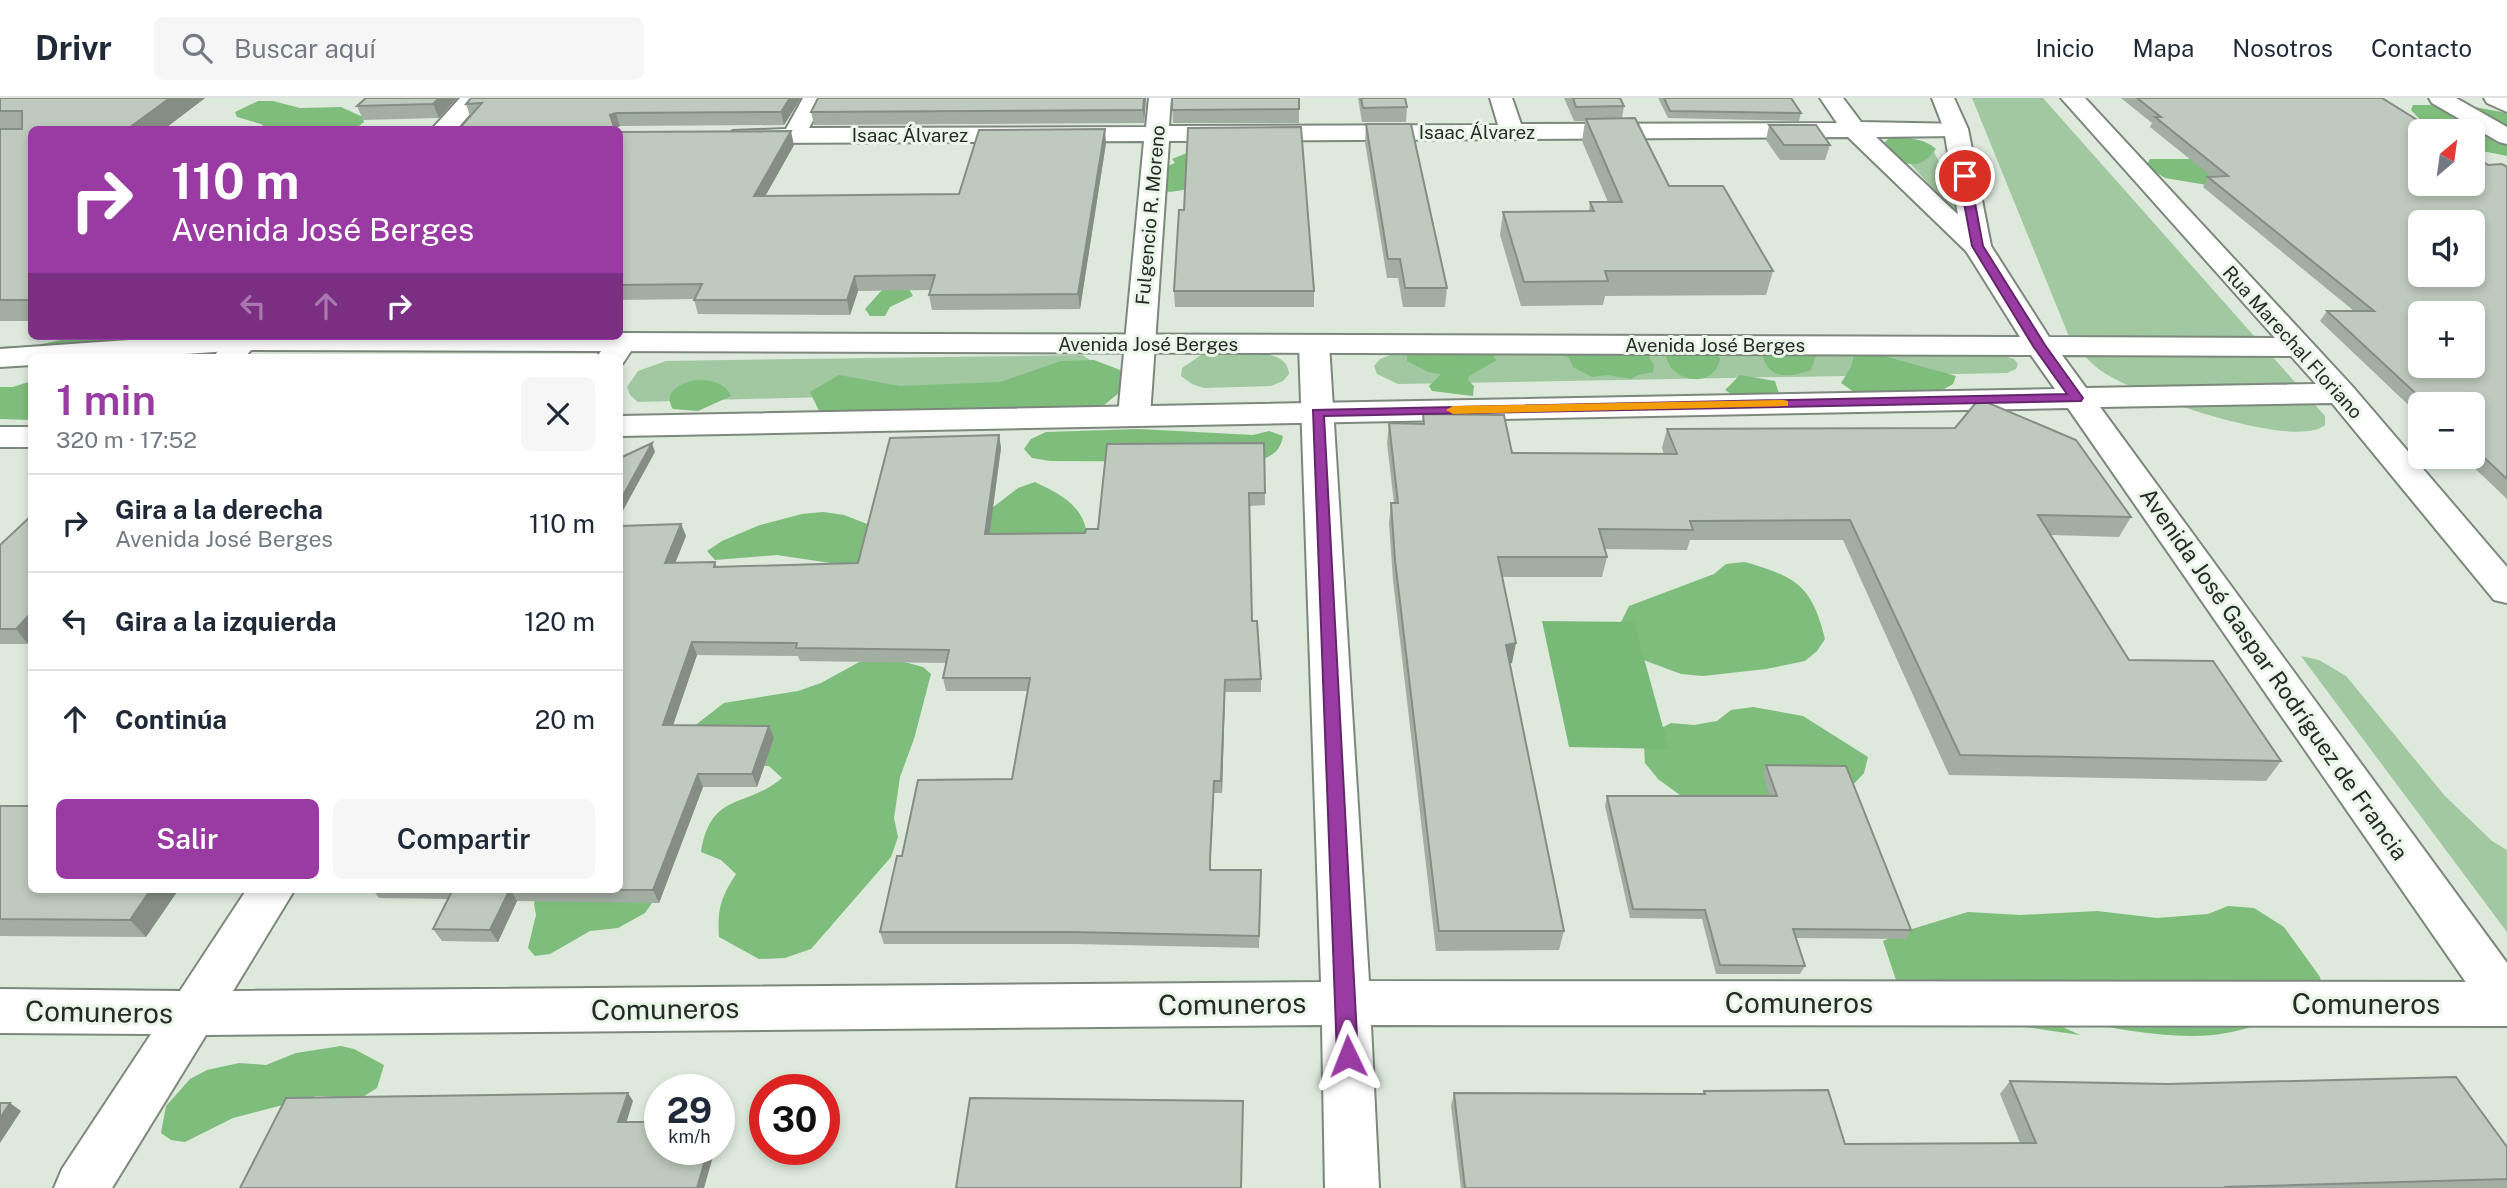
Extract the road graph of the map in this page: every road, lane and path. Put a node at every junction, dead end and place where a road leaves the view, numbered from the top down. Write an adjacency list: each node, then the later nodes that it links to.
1 (472, 98): 11 (main road)
2 (814, 98): 16 (main road)
3 (1160, 98): 15 (main road, Fulgencio R. Moreno)
4 (1501, 98): 14 (main road)
5 (1831, 98): 13 (main road)
6 (1943, 98): 12 (main road)
7 (2072, 98): 24 (main road, Rua Marechal Floriano)
8 (2440, 98): 18 (main road)
9 (2495, 98): 10 (main road)
10 (2507, 105)
11 (447, 126)
12 (1956, 129): 13 (main road, Isaac Álvarez); 19 (main road)
13 (1855, 130): 14 (main road, Isaac Álvarez); 19 (main road)
14 (1513, 132): 15 (main road, Isaac Álvarez)
15 (1157, 133): 16 (main road, Isaac Álvarez); 20 (main road, Fulgencio R. Moreno)
16 (794, 135): 17 (main road, Isaac Álvarez)
17 (713, 136)
18 (2507, 136)
19 (1977, 246): 23 (main road, Avenida José Gaspar Rodríguez de Francia)
20 (1140, 344): 21 (main road, Avenida José Berges); 25 (main road, Avenida José Berges); 32 (main road, Fulgencio R. Moreno)
21 (1314, 344): 23 (main road, Avenida José Berges); 31 (main road)
22 (240, 345): 25 (main road, Avenida José Berges); 26 (main road, Avenida José Berges)
23 (2040, 346): 24 (main road, Avenida José Berges); 30 (main road, Avenida José Gaspar Rodríguez de Francia)
24 (2297, 347): 29 (main road, Rua Marechal Floriano)
25 (617, 350)
26 (74, 354)
27 (28, 356): 28 (main road, Avenida José Berges)
28 (0, 358)
29 (2341, 393): 30 (main road); 36 (main road, Rua Marechal Floriano)
30 (2077, 398): 31 (main road); 39 (main road, Avenida José Gaspar Rodríguez de Francia)
31 (1317, 412): 32 (main road); 38 (main road)
32 (1134, 416): 33 (main road)
33 (623, 426)
34 (0, 437): 35 (main road)
35 (28, 437)
36 (2507, 591)
37 (269, 893): 41 (main road)
38 (1346, 1003): 39 (main road, Comuneros); 41 (main road, Comuneros); 43 (main road)
39 (2507, 1003)
40 (0, 1011): 41 (main road, Comuneros)
41 (193, 1013): 42 (main road)
42 (81, 1188)
43 (1352, 1188)

